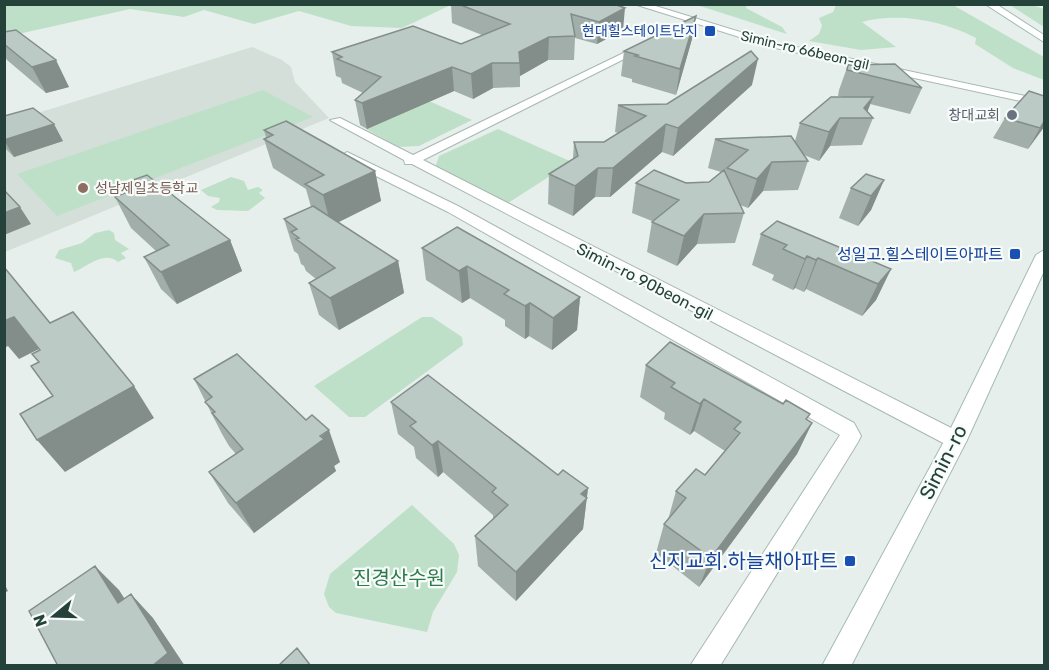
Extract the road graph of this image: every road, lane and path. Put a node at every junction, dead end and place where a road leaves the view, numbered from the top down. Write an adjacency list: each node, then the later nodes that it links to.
1 (638, 4): 5 (street, Simin-ro 66beon-gil)
2 (989, 4): 4 (street)
3 (661, 38): 8 (street)
4 (1044, 39)
5 (1044, 103)
6 (336, 120): 8 (street, Simin-ro 90beon-gil)
7 (332, 149): 11 (street)
8 (410, 161): 10 (street, Simin-ro 90beon-gil)
9 (1044, 255): 10 (street, Simin-ro)
10 (956, 440): 12 (street, Simin-ro)
11 (704, 666)
12 (836, 666)

